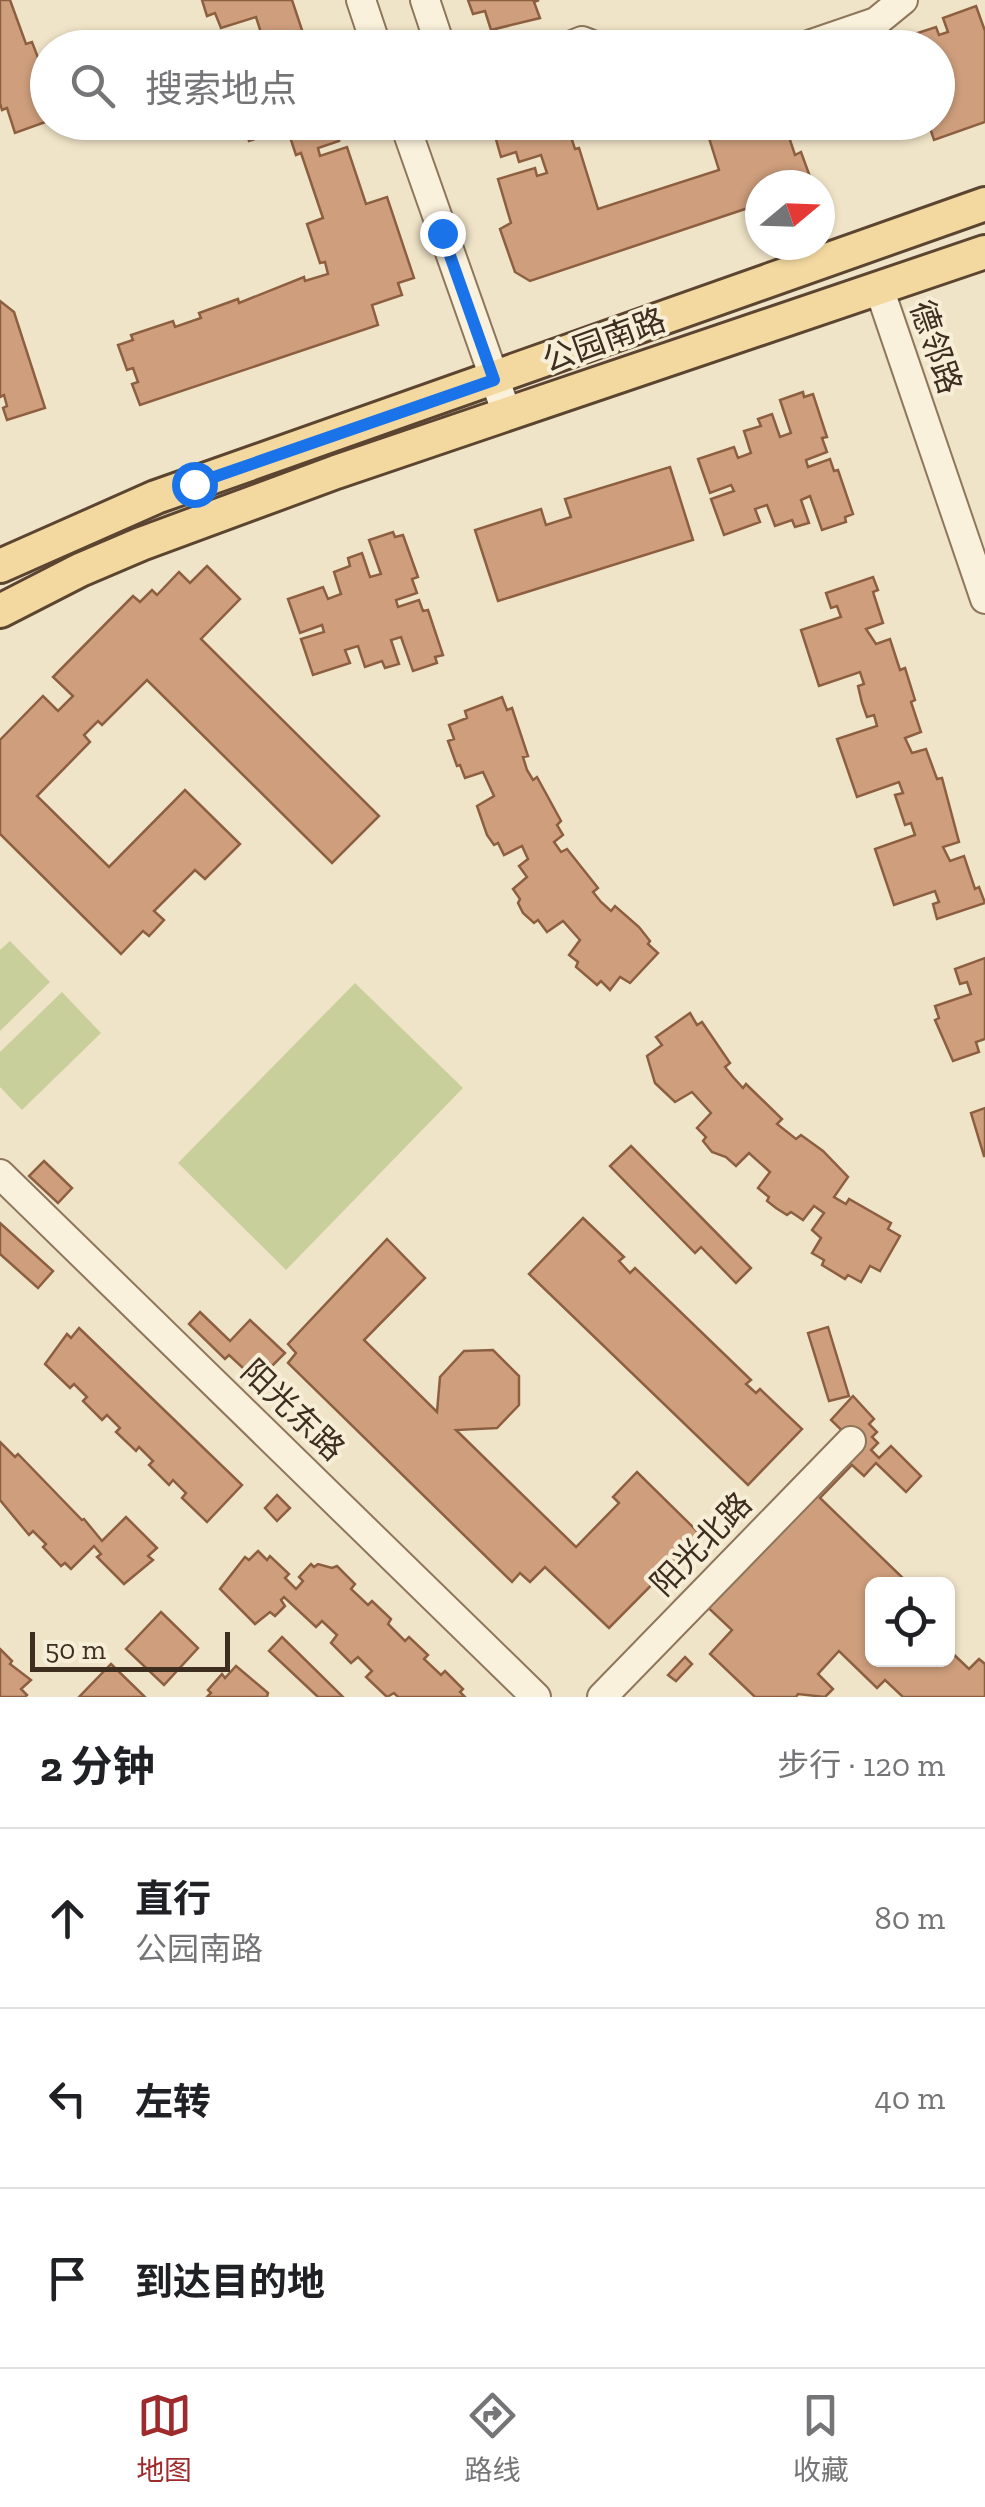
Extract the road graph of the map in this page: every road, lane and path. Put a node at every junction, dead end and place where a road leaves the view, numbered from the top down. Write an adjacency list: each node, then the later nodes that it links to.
1 (361, 0): 4 (street)
2 (425, 0): 5 (street)
3 (903, 0): 6 (street)
4 (371, 30)
5 (436, 30)
6 (853, 30)
7 (410, 140): 11 (street)
8 (985, 204): 11 (main road, 公园南路)
9 (985, 252): 10 (main road, 公园南路)
10 (879, 288): 12 (main road, 公园南路); 14 (street, 德邻路)
11 (494, 380): 12 (street); 13 (main road, 公园南路)
12 (507, 414): 15 (main road, 公园南路)
13 (0, 566)
14 (985, 599)
15 (0, 611)
16 (0, 1174): 18 (street, 阳光东路)
17 (851, 1441): 19 (street, 阳光北路)
18 (536, 1697)
19 (602, 1697)

